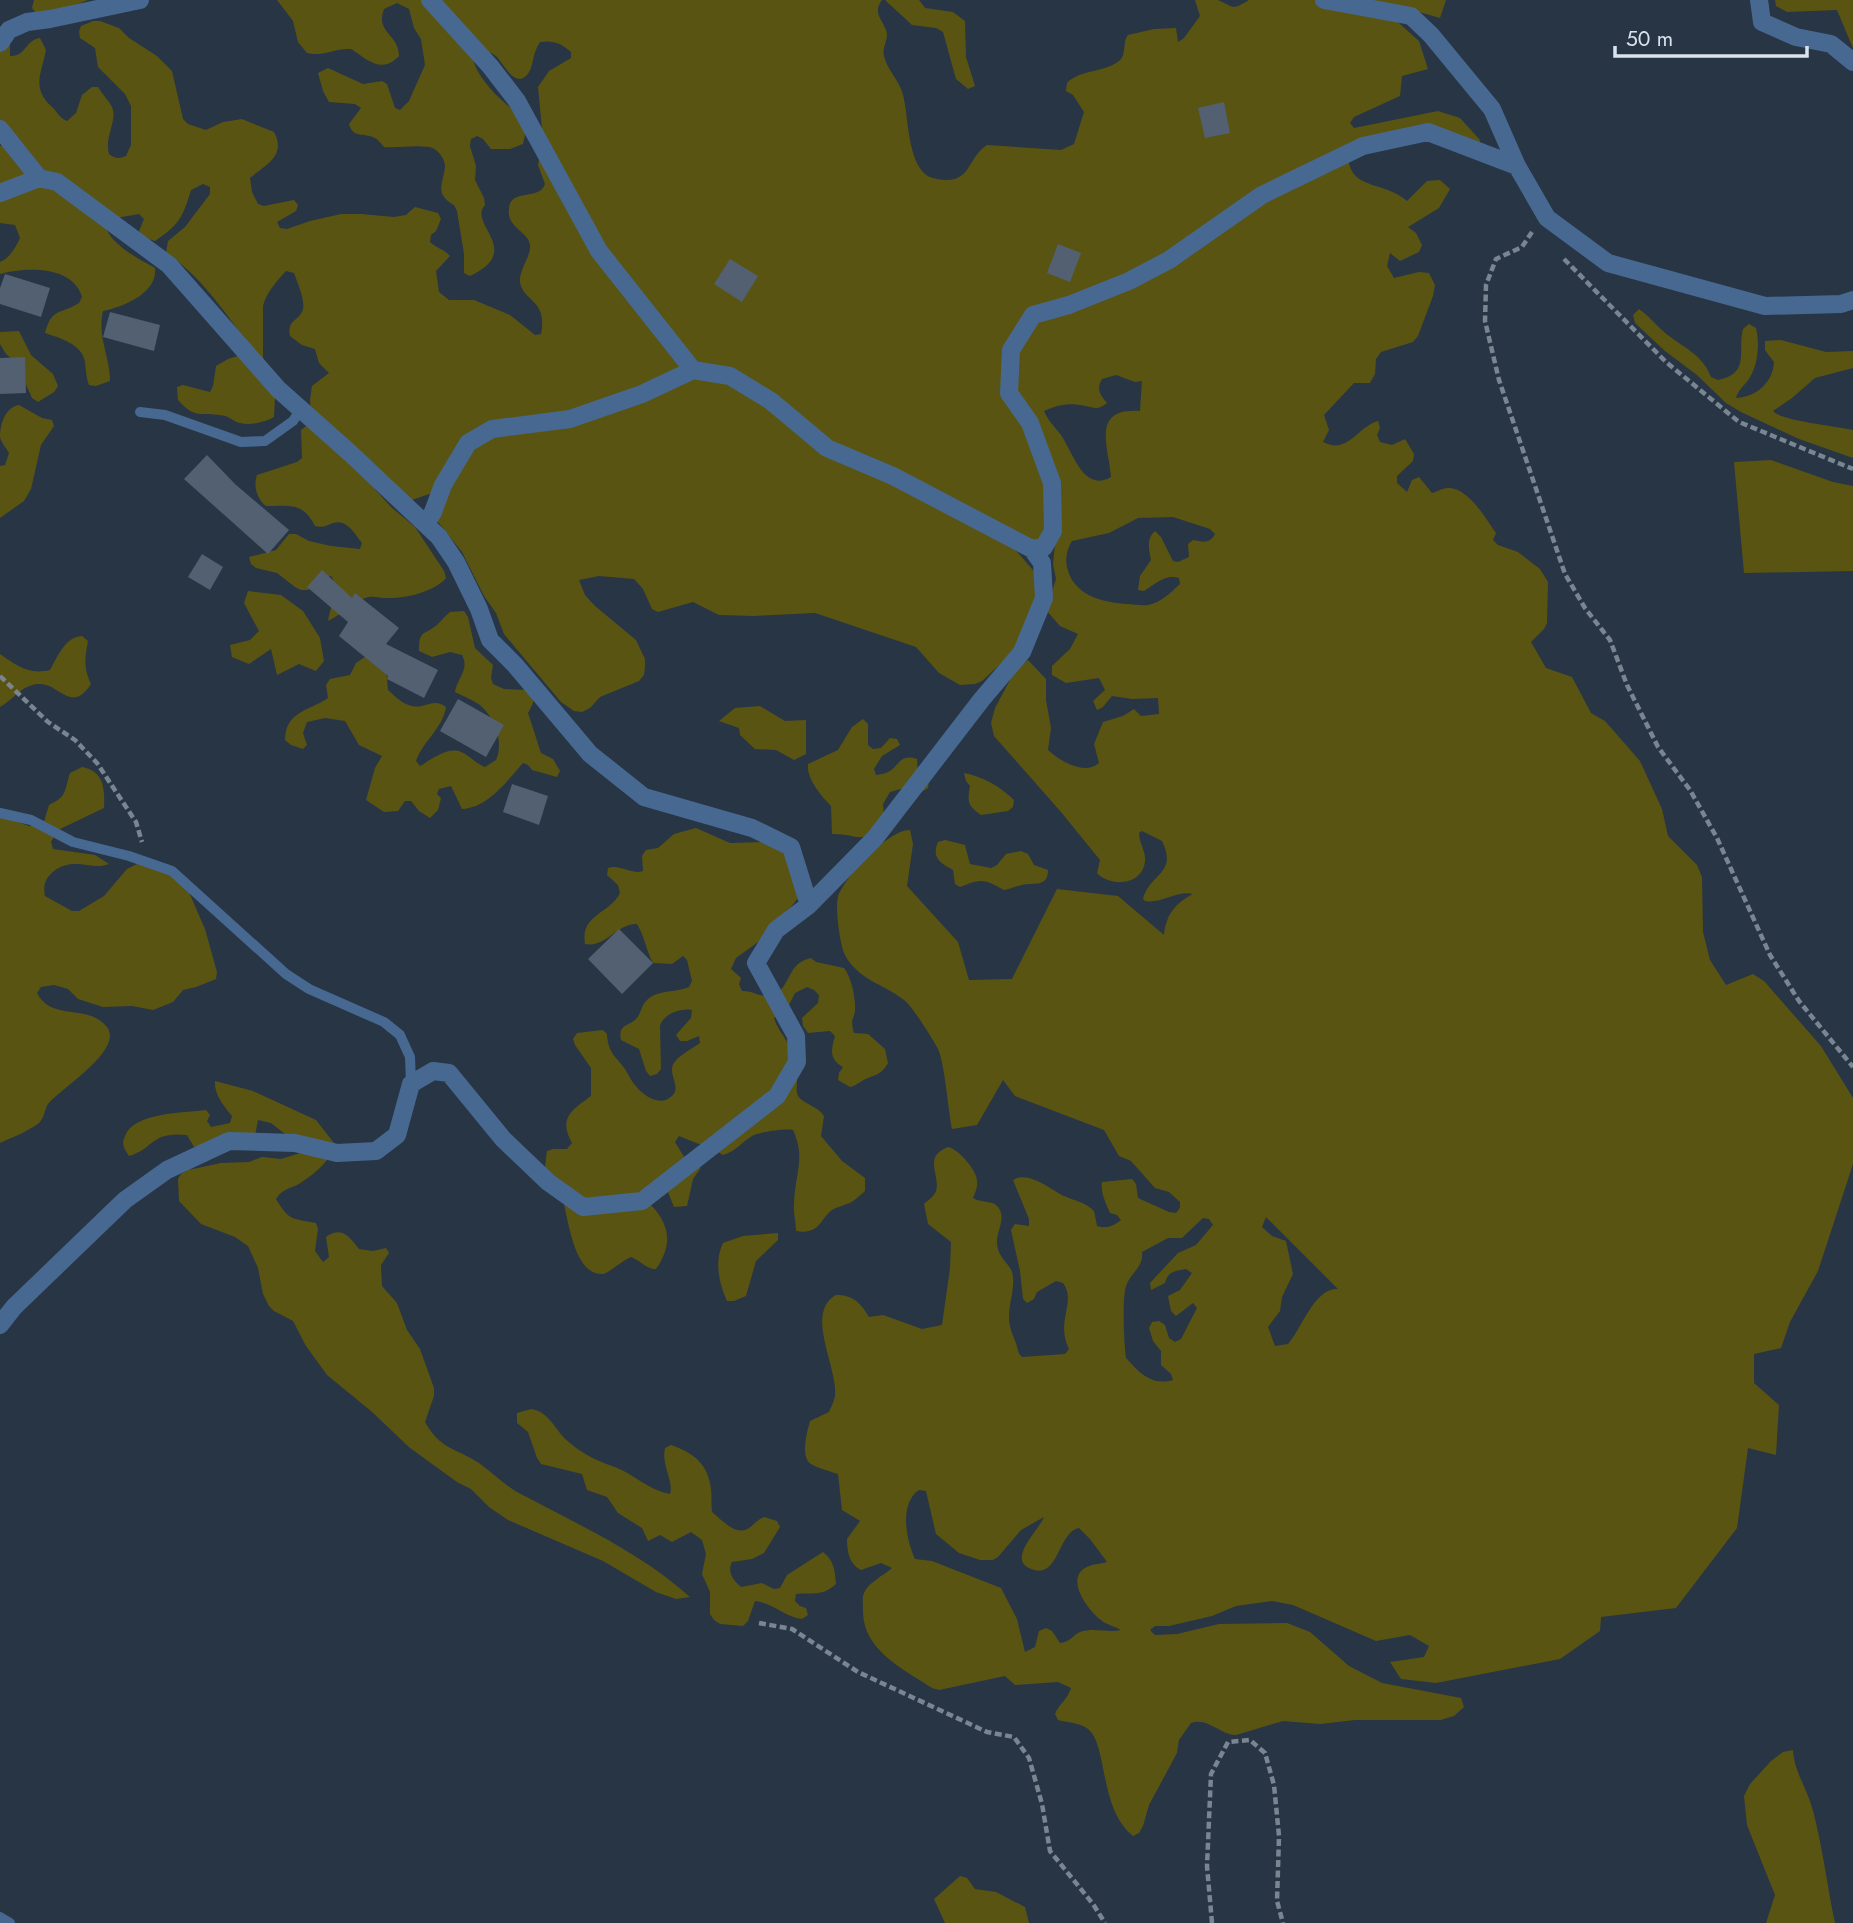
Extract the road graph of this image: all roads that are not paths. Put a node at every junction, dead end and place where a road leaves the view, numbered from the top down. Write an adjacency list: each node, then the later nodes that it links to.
1 (70, 0): 6 (street)
2 (140, 0): 6 (street)
3 (430, 0): 16 (street)
4 (1324, 0): 12 (street)
5 (1759, 0): 10 (street)
6 (84, 12): 8 (street)
7 (0, 21): 8 (street)
8 (27, 22): 9 (street)
9 (0, 43)
10 (1853, 62)
11 (0, 128): 13 (street)
12 (1517, 166): 15 (street); 20 (street)
13 (39, 178): 14 (street); 17 (street)
14 (0, 193)
15 (1853, 300)
16 (693, 370): 19 (street); 20 (street)
17 (302, 409): 18 (lane); 19 (street)
18 (141, 412)
19 (426, 524): 22 (street)
20 (1032, 549): 22 (street)
21 (0, 813): 23 (lane)
22 (809, 905): 23 (street)
23 (411, 1084): 24 (street)
24 (0, 1325)
25 (0, 1917): 26 (lane)
26 (10, 1923)

